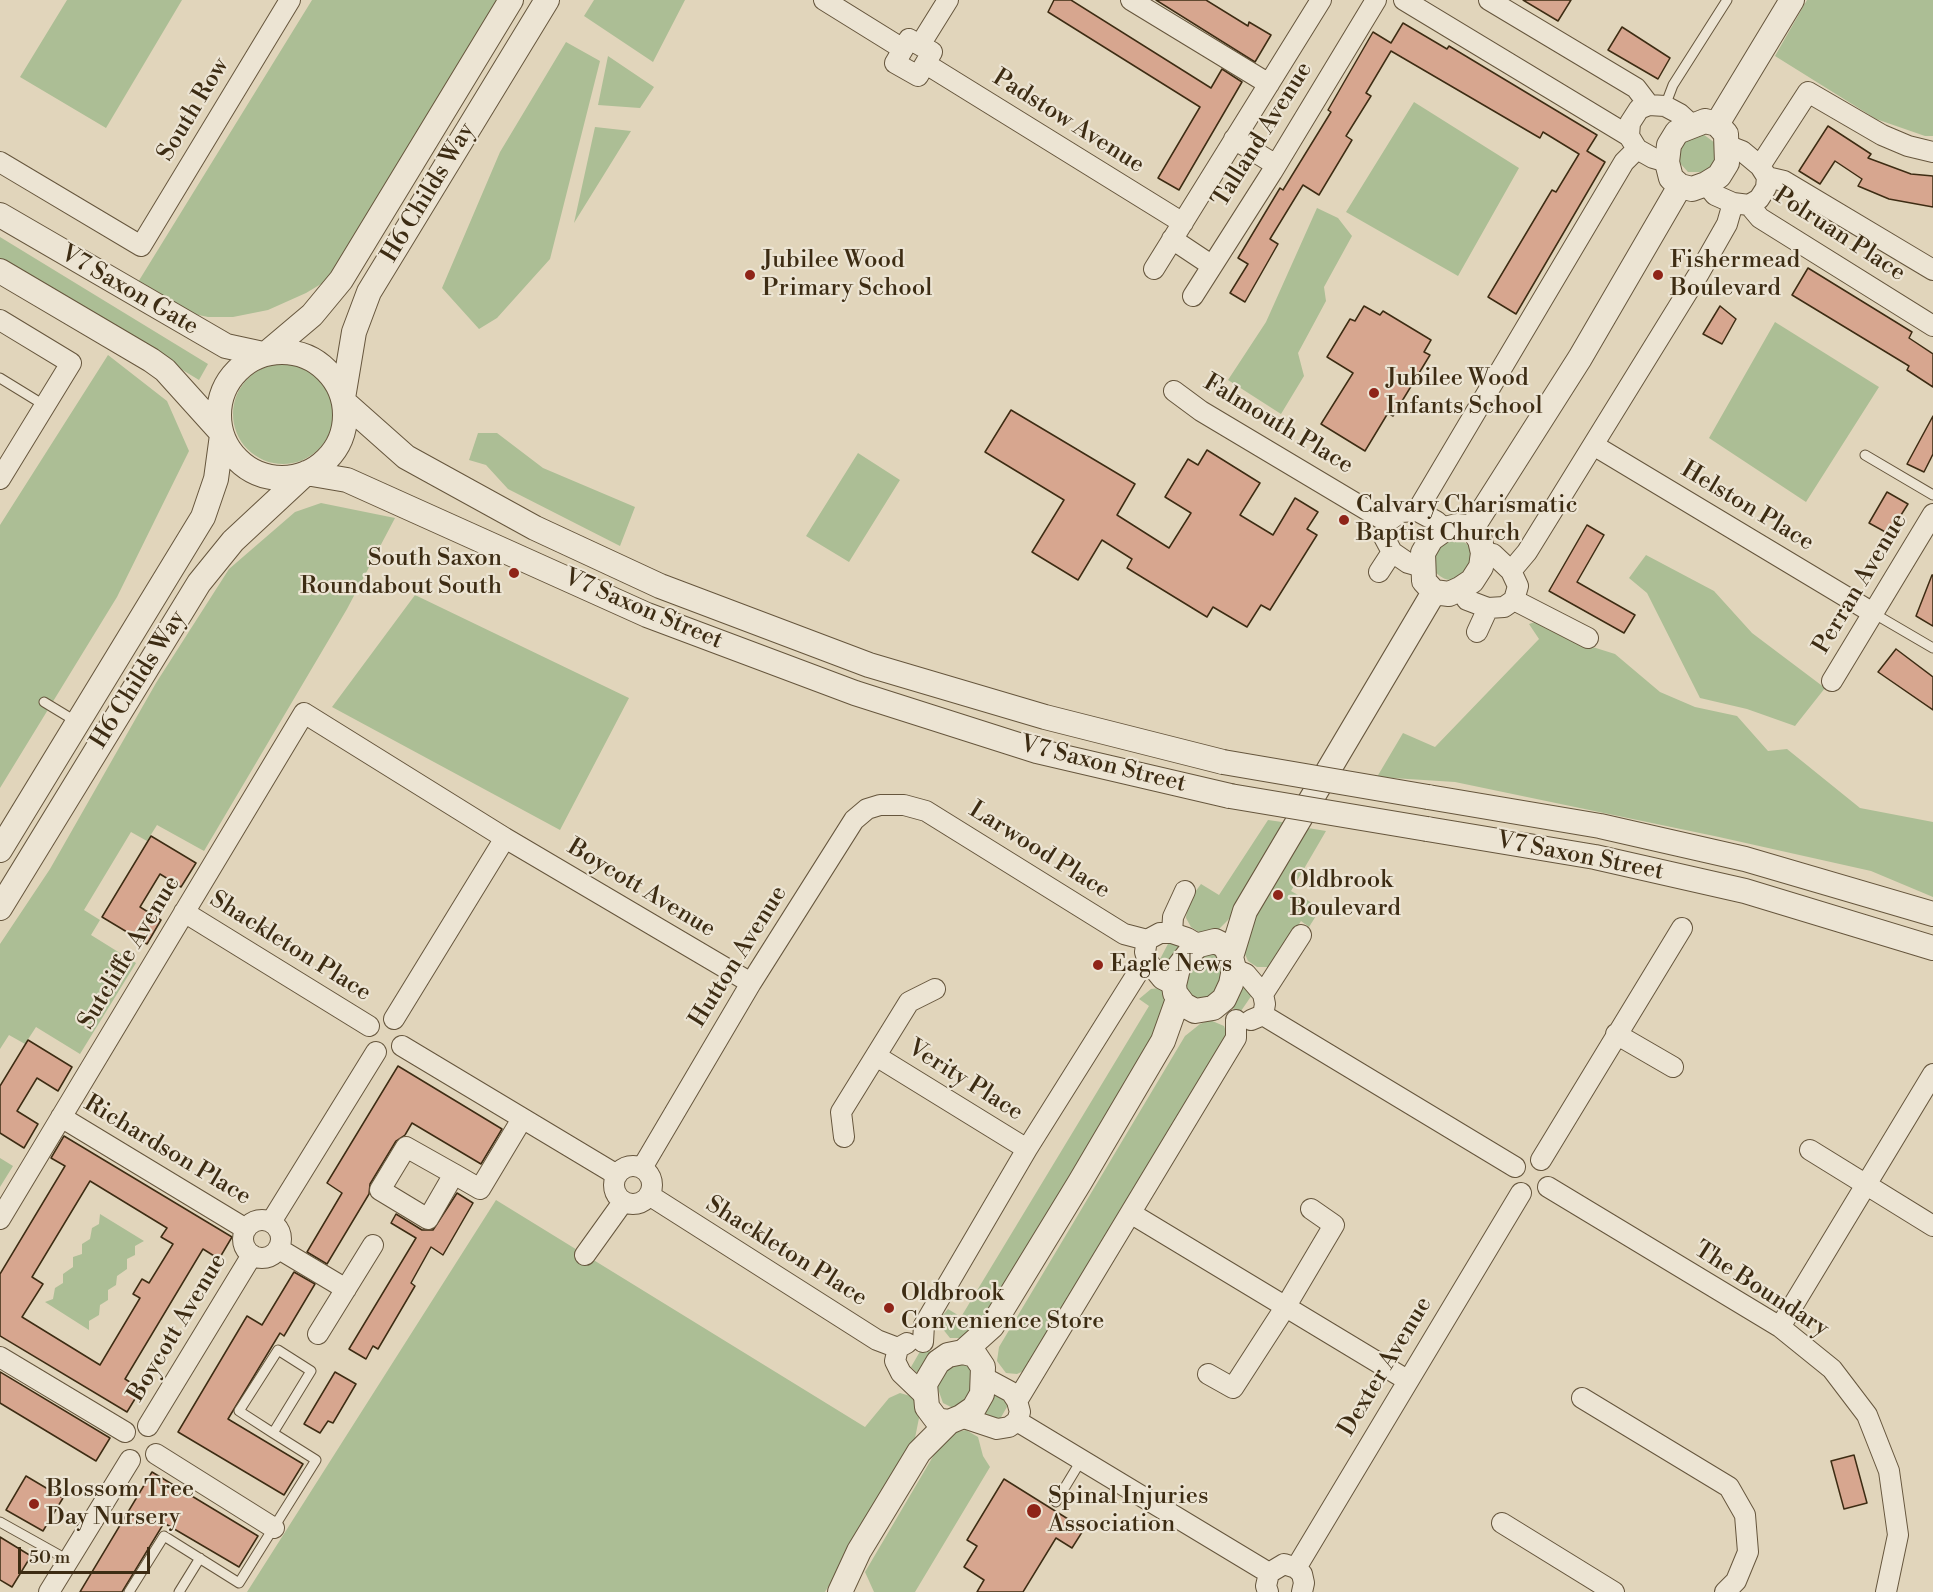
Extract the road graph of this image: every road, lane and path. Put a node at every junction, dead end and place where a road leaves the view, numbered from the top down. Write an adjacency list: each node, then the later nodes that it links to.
1 (290, 0): 22 (street, South Row)
2 (511, 0): 38 (street, H6 Childs Way)
3 (547, 0): 41 (street, H6 Childs Way)
4 (824, 0): 13 (street, Padstow Avenue)
5 (948, 0): 13 (street)
6 (1131, 0): 14 (street)
7 (1321, 0): 14 (street, Talland Avenue)
8 (1376, 0): 24 (street, Talland Avenue)
9 (1404, 0): 19 (street)
10 (1489, 0): 15 (street)
11 (1727, 0): 15 (lane)
12 (1792, 0): 16 (street)
13 (916, 53): 30 (street, Padstow Avenue)
14 (1269, 84): 18 (street, Talland Avenue)
15 (1657, 105): 17 (street); 19 (street)
16 (1717, 124): 17 (street); 20 (street)
17 (1692, 125): 23 (street)
18 (1234, 139): 24 (street); 30 (street, Talland Avenue)
19 (1633, 142): 23 (street); 49 (street)
20 (1729, 146): 25 (street, Polruan Place); 26 (street)
21 (1933, 152): 25 (street)
22 (0, 162)
23 (1667, 162): 27 (street)
24 (1276, 165): 31 (street, Talland Avenue)
25 (1763, 172): 28 (street); 33 (street, Polruan Place)
26 (1706, 184): 27 (street); 28 (street, Polruan Place)
27 (1680, 186): 52 (street)
28 (1741, 204): 37 (street, Polruan Place); 44 (street)
29 (0, 215): 38 (street, V7 Saxon Gate)
30 (1178, 231): 31 (street, Padstow Avenue); 32 (street, Talland Avenue)
31 (1212, 266): 35 (street, Talland Avenue)
32 (1154, 269)
33 (1933, 270)
34 (0, 271): 43 (street, V7 Saxon Gate)
35 (1193, 296)
36 (0, 320): 42 (street)
37 (1933, 326)
38 (265, 353): 41 (street); 43 (street)
39 (0, 378): 42 (lane)
40 (1174, 391): 51 (street, Falmouth Place)
41 (344, 400): 46 (street); 77 (street, V7 Saxon Street, bridge)
42 (44, 405): 47 (street)
43 (221, 433): 46 (street); 70 (street, H6 Childs Way)
44 (1595, 446): 57 (street); 63 (street, Helston Place)
45 (1865, 454): 48 (lane)
46 (305, 474): 75 (street, H6 Childs Way); 82 (street, V7 Saxon Street, bridge)
47 (0, 479)
48 (1933, 495)
49 (1417, 512): 51 (street); 53 (street)
50 (1933, 514): 63 (street, Perran Avenue)
51 (1387, 522): 54 (street)
52 (1472, 528): 53 (street); 55 (street)
53 (1445, 529): 56 (street)
54 (1392, 552): 56 (street); 58 (street)
55 (1483, 553): 57 (street); 59 (street)
56 (1422, 567): 60 (street)
57 (1511, 571): 61 (street)
58 (1379, 572)
59 (1460, 590): 60 (street); 62 (street)
60 (1434, 592): 83 (street)
61 (1514, 600): 62 (street); 65 (street)
62 (1488, 608): 64 (street)
63 (1873, 613): 66 (lane); 67 (street, Perran Avenue)
64 (1477, 632)
65 (1588, 638)
66 (1933, 648)
67 (1832, 681)
68 (44, 702): 70 (lane)
69 (304, 713): 72 (street, Boycott Avenue); 76 (street, Sutcliffe Avenue)
70 (78, 723): 73 (street, H6 Childs Way)
71 (904, 805): 81 (street, Larwood Place); 85 (street, Hutton Avenue)
72 (505, 838): 85 (street, Boycott Avenue); 90 (street)
73 (3, 845)
74 (1185, 891): 79 (street)
75 (0, 908)
76 (184, 912): 92 (street, Shackleton Place); 99 (street, Sutcliffe Avenue)
77 (1933, 914)
78 (1682, 928): 93 (street)
79 (1172, 933): 81 (street); 83 (street)
80 (1301, 935): 87 (street)
81 (1147, 940): 84 (street)
82 (1933, 948)
83 (1220, 953): 87 (street); 88 (street); 88 (street)
84 (1148, 962): 88 (street); 102 (street)
85 (751, 983): 106 (street, Hutton Avenue)
86 (935, 989): 96 (street, Verity Place)
87 (1263, 994): 89 (street)
88 (1190, 1001): 91 (street); 126 (street)
89 (1263, 1015): 91 (street); 105 (street)
90 (394, 1019): 92 (street); 94 (street)
91 (1236, 1020): 115 (street)
92 (369, 1026): 95 (street)
93 (1616, 1034): 97 (street); 104 (street)
94 (402, 1046): 95 (street); 100 (street)
95 (376, 1052): 117 (street)
96 (876, 1056): 101 (street, Verity Place); 102 (street, Verity Place)
97 (1673, 1067)
98 (1933, 1074): 109 (street)
99 (61, 1117): 116 (street, Sutcliffe Avenue); 119 (street, Richardson Place)
100 (522, 1119): 107 (street); 108 (street)
101 (844, 1137)
102 (1028, 1149): 129 (street)
103 (1810, 1150): 109 (street)
104 (1541, 1160): 105 (street); 110 (street)
105 (1515, 1167): 111 (street)
106 (642, 1168): 108 (street); 112 (street)
107 (453, 1174)
108 (616, 1175): 113 (street)
109 (1866, 1183): 118 (street); 127 (street)
110 (1548, 1187): 111 (street); 127 (street, The Boundary)
111 (1521, 1193): 135 (street, Dexter Avenue)
112 (649, 1195): 113 (street); 130 (street, Shackleton Place)
113 (623, 1202): 123 (street)
114 (1311, 1209): 125 (street)
115 (1132, 1214): 125 (street); 138 (street)
116 (0, 1219)
117 (271, 1222): 119 (street); 121 (street)
118 (1933, 1226)
119 (246, 1229): 122 (street)
120 (373, 1245): 124 (street)
121 (279, 1249): 122 (street); 124 (street)
122 (252, 1255): 140 (street, Boycott Avenue)
123 (585, 1255)
124 (346, 1289): 128 (street)
125 (1286, 1306): 134 (street); 135 (street)
126 (992, 1326): 131 (street); 133 (street)
127 (1780, 1327): 162 (street, The Boundary)
128 (318, 1334)
129 (923, 1342): 130 (street); 131 (street)
130 (898, 1348): 137 (street)
131 (956, 1354): 133 (street); 137 (street)
132 (0, 1357): 141 (street)
133 (984, 1373): 138 (street); 139 (street)
134 (1208, 1374)
135 (1407, 1380): 153 (street, Dexter Avenue)
136 (1582, 1398): 161 (street)
137 (925, 1401): 139 (street); 143 (street)
138 (1017, 1411): 139 (street); 146 (street)
139 (955, 1420): 143 (street)
140 (148, 1426): 141 (street); 144 (street)
141 (125, 1432): 145 (street)
142 (273, 1433): 142 (lane); 150 (lane)
143 (919, 1452): 158 (street)
144 (156, 1454): 145 (street); 150 (street)
145 (130, 1460): 152 (street)
146 (1082, 1460): 147 (lane); 154 (street)
147 (1056, 1502)
148 (0, 1522): 152 (lane)
149 (1502, 1523): 160 (street)
150 (274, 1528): 151 (lane)
151 (200, 1558): 156 (lane); 157 (lane)
152 (68, 1560): 155 (street)
153 (1296, 1568): 154 (street); 159 (street)
154 (1268, 1583)
155 (49, 1592)
156 (129, 1592)
157 (179, 1592)
158 (841, 1592)
159 (1302, 1592)
160 (1614, 1592)
161 (1725, 1592)
162 (1886, 1592)

